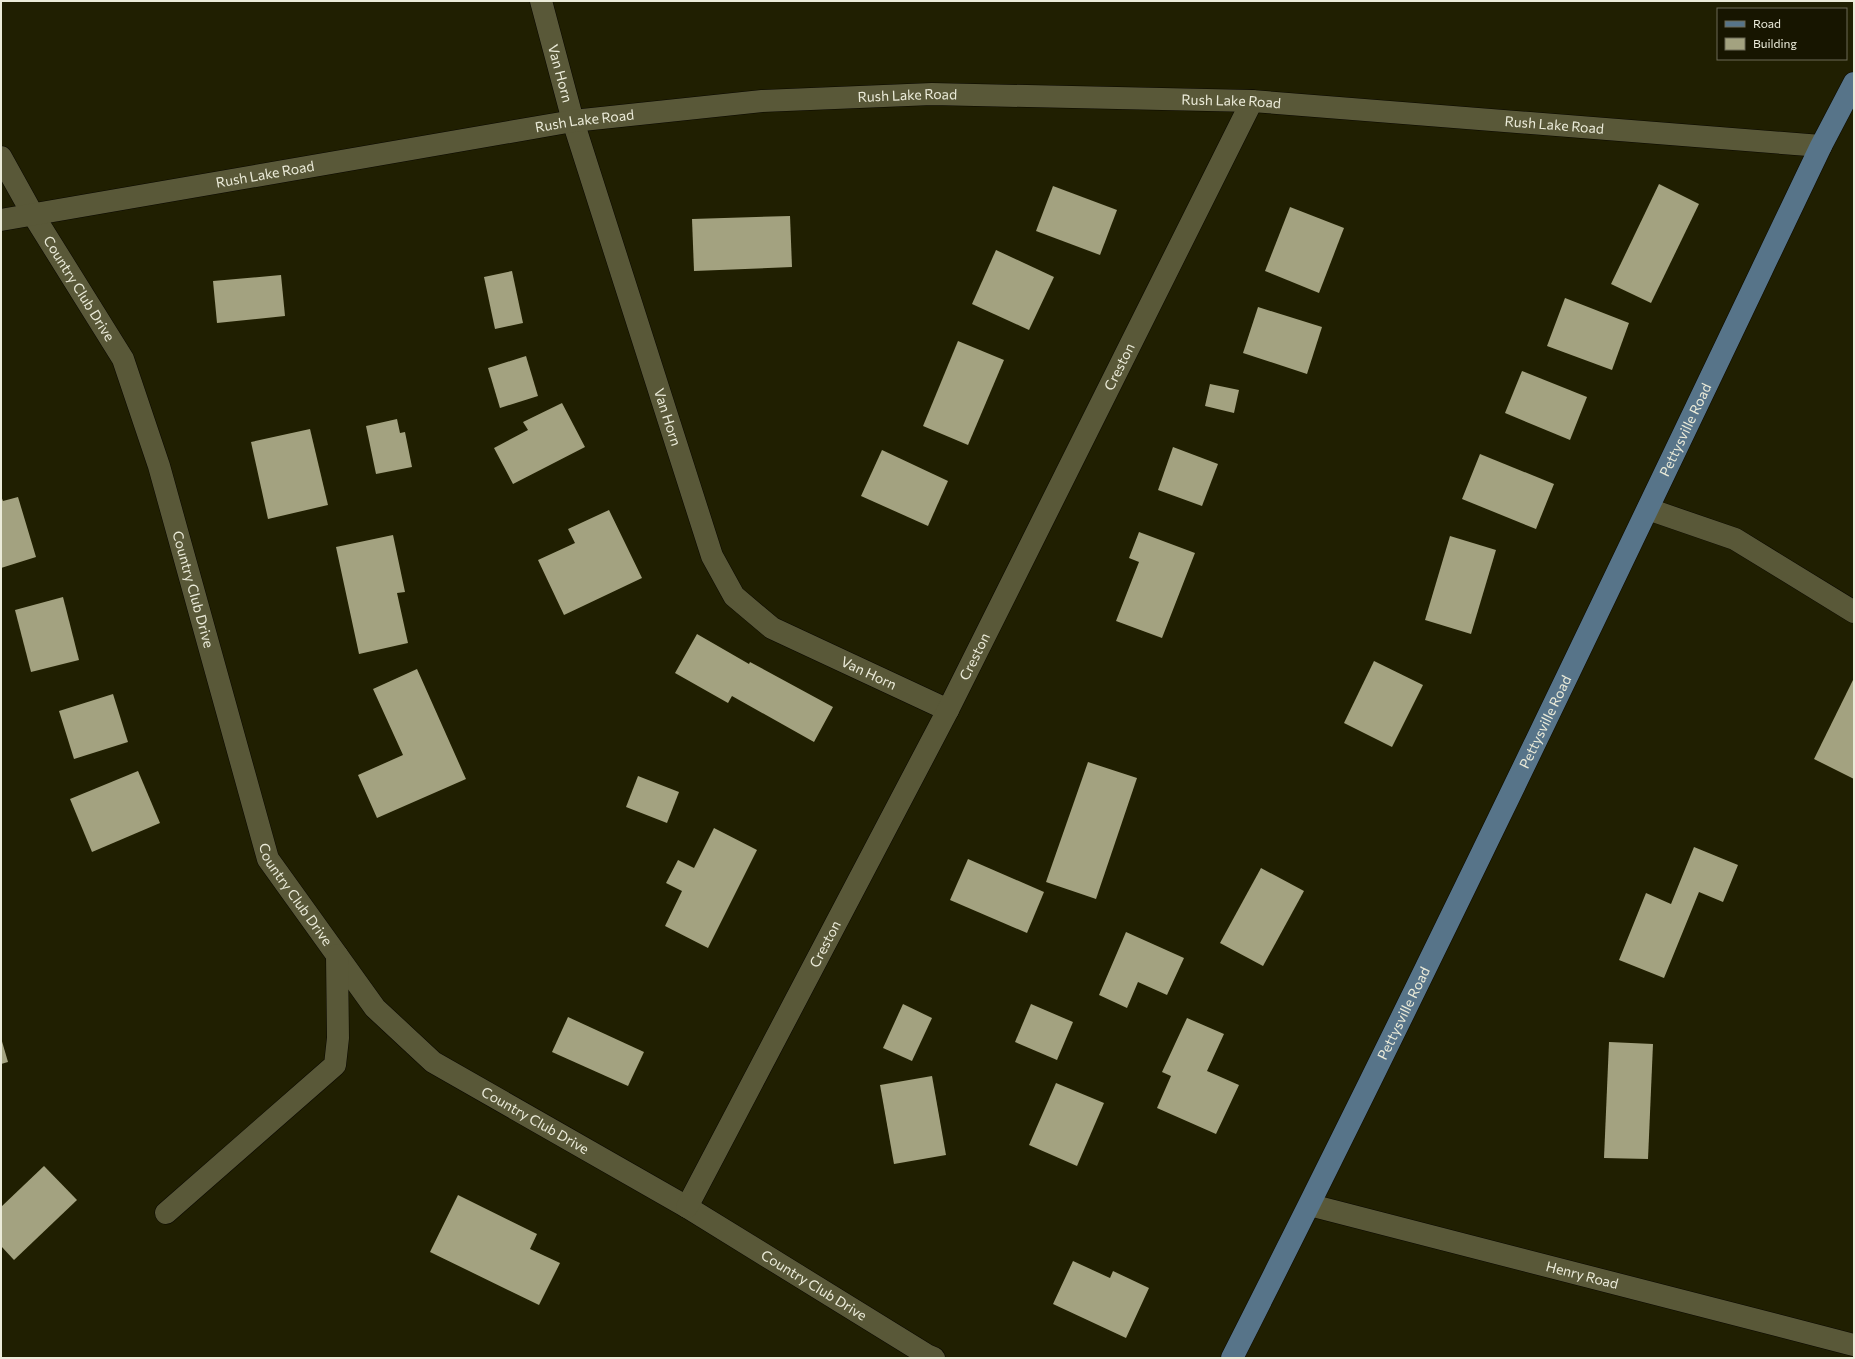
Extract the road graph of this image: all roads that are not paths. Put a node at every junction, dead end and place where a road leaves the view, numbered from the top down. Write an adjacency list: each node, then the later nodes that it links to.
1 (541, 1): 4 (street, Van Horn)
2 (1854, 83): 5 (main road, Pettysville Road)
3 (1252, 101): 4 (street, Rush Lake Road); 5 (street, Rush Lake Road); 11 (street, Creston)
4 (573, 121): 7 (street, Rush Lake Road); 11 (street, Van Horn)
5 (1821, 146): 9 (main road, Pettysville Road)
6 (1, 157): 7 (street, Country Club Drive)
7 (32, 213): 8 (street, Rush Lake Road); 12 (street, Country Club Drive)
8 (1, 220)
9 (1648, 509): 10 (street); 13 (main road, Pettysville Road)
10 (1854, 612)
11 (948, 710): 14 (street, Creston)
12 (337, 955): 14 (street, Country Club Drive); 15 (street)
13 (1310, 1205): 16 (street, Henry Road); 18 (main road, Pettysville Road)
14 (687, 1207): 17 (street, Country Club Drive)
15 (166, 1213)
16 (1854, 1345)
17 (934, 1358)
18 (1232, 1358)

